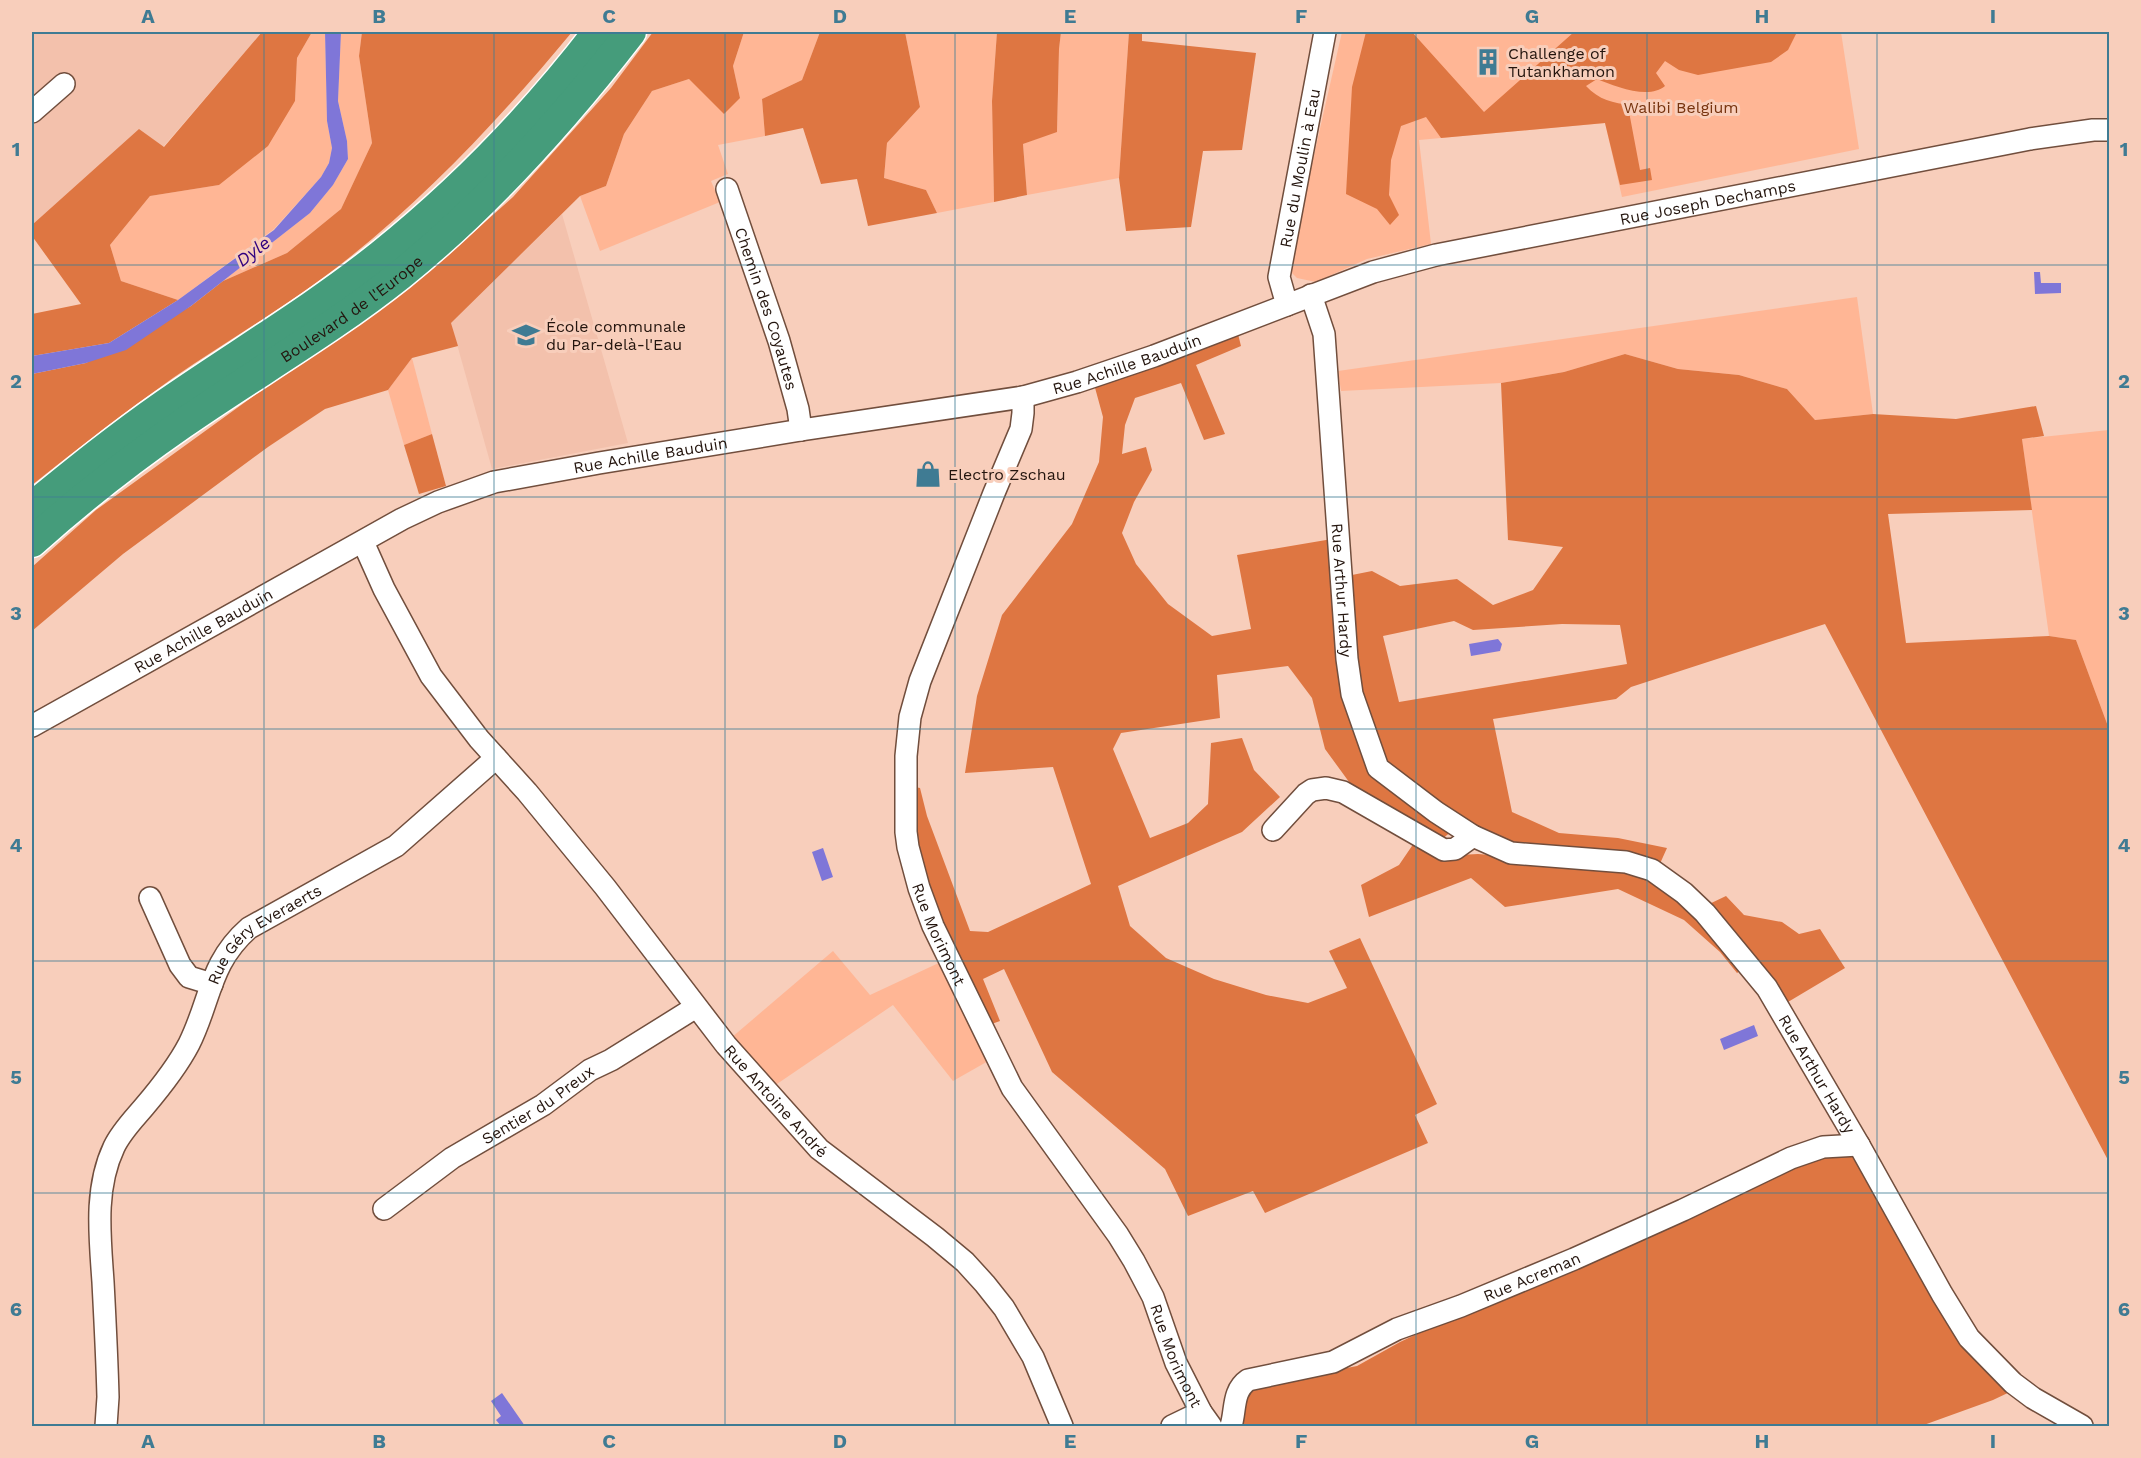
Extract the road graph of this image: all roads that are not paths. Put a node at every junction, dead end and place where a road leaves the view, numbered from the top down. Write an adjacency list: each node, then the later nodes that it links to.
1 (598, 32): 12 (highway, Boulevard de l'Europe)
2 (631, 32): 13 (highway, Boulevard de l'Europe)
3 (1325, 32): 9 (street, Rue du Moulin à Eau)
4 (64, 84): 5 (street)
5 (32, 112)
6 (2109, 130): 8 (street, Rue Joseph Dechamps)
7 (727, 189): 11 (street, Chemin des Coyautes)
8 (1311, 295): 9 (street, Rue Achille Bauduin); 18 (street, Rue Arthur Hardy)
9 (1287, 305): 10 (street, Rue Achille Bauduin)
10 (1023, 396): 11 (street, Rue Achille Bauduin); 24 (street, Rue Morimont)
11 (801, 430): 14 (street, Rue Achille Bauduin)
12 (32, 507)
13 (32, 542)
14 (363, 542): 15 (street, Rue Achille Bauduin); 16 (street)
15 (32, 726)
16 (496, 758): 20 (street, Rue Géry Everaerts); 21 (street, Rue Antoine André)
17 (1273, 830): 18 (street)
18 (1473, 836): 22 (street, Rue Arthur Hardy)
19 (150, 898): 20 (street)
20 (212, 984): 25 (street, Rue Géry Everaerts)
21 (696, 1007): 23 (street, Sentier du Preux); 26 (street, Rue Antoine André)
22 (1859, 1145): 28 (street, Rue Acreman); 29 (street, Rue Arthur Hardy)
23 (384, 1209)
24 (1206, 1419): 27 (street)
25 (106, 1426)
26 (1062, 1426)
27 (1172, 1426)
28 (1231, 1426)
29 (2082, 1426)

